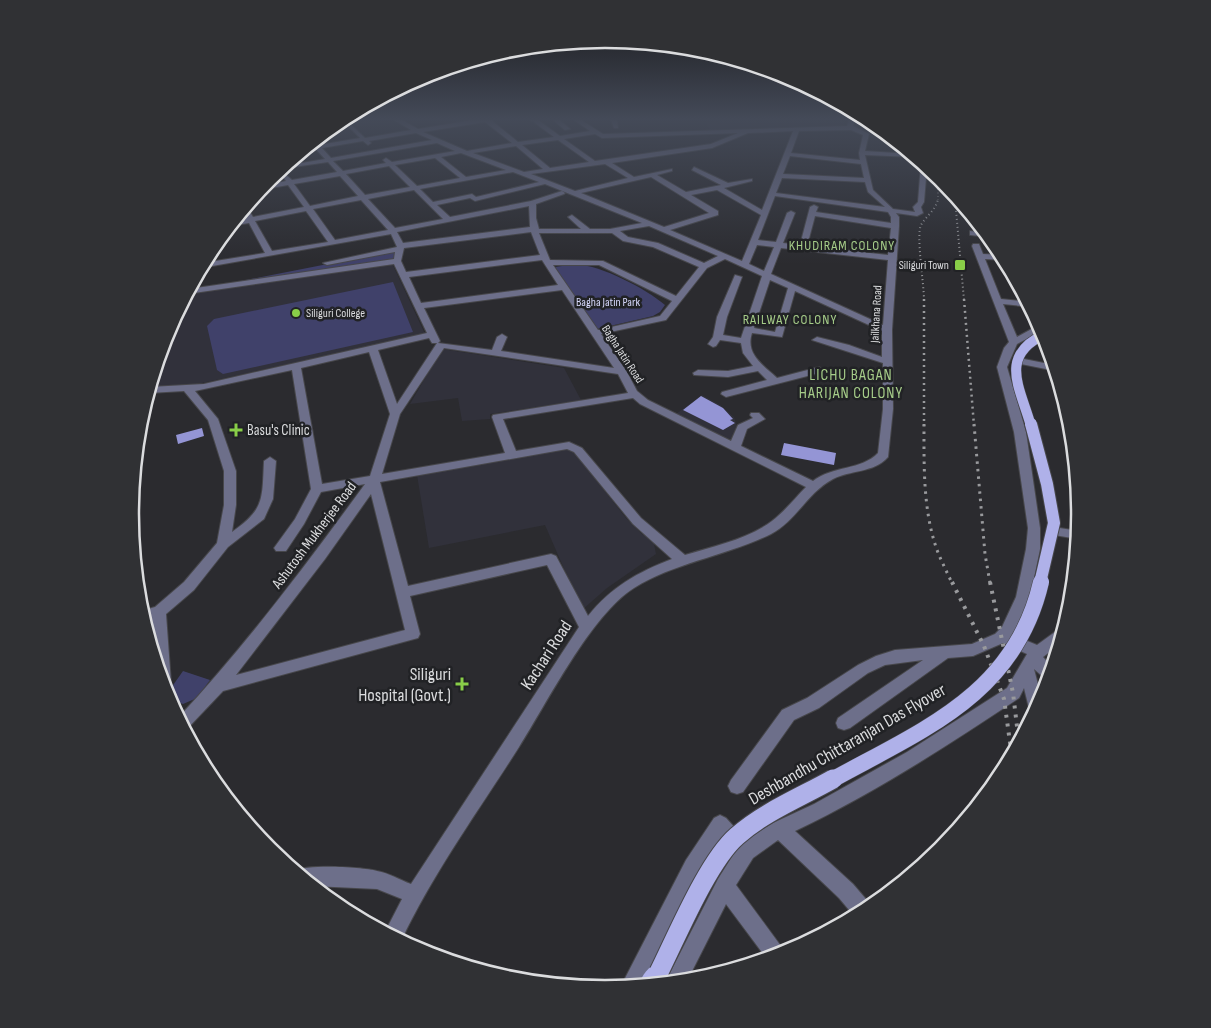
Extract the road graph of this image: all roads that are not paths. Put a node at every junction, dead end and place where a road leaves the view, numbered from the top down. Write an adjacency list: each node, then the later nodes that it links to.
1 (337, 168): 15 (street)
2 (369, 168): 15 (street)
3 (394, 168): 30 (street)
4 (451, 168): 22 (street)
5 (511, 168): 12 (street)
6 (547, 168): 13 (street)
7 (562, 168): 13 (street)
8 (616, 168): 21 (street)
9 (782, 168): 20 (street)
10 (864, 168): 24 (street)
11 (694, 169): 27 (street)
12 (516, 170): 17 (street); 22 (street)
13 (549, 170): 17 (street)
14 (670, 170): 18 (street)
15 (342, 173): 26 (street); 35 (street)
16 (923, 173): 42 (street)
17 (524, 174): 25 (street)
18 (650, 174): 21 (street); 33 (street)
19 (285, 175): 26 (street)
20 (779, 176): 24 (street); 34 (street)
21 (632, 178): 32 (street)
22 (465, 179): 30 (street)
23 (750, 180): 27 (street)
24 (866, 180): 42 (street)
25 (546, 182): 31 (street); 36 (street)
26 (290, 183): 28 (street); 40 (street)
27 (727, 185): 29 (street)
28 (274, 186)
29 (717, 187): 33 (street); 44 (street)
30 (415, 188): 35 (street); 39 (street)
31 (562, 190): 32 (street); 38 (street)
32 (575, 193): 51 (street)
33 (683, 194): 54 (street)
34 (772, 194): 37 (street); 44 (street)
35 (361, 197): 40 (street); 55 (street)
36 (474, 199): 39 (street); 41 (street)
37 (815, 199): 42 (street); 45 (street)
38 (533, 203): 41 (street); 53 (street, Bagha Jatin Road)
39 (432, 204): 48 (street)
40 (308, 207): 49 (street); 61 (street)
41 (488, 211): 48 (street)
42 (893, 212): 52 (street, Jailkhana Road)
43 (791, 213): 62 (street)
44 (764, 214): 60 (street)
45 (813, 214): 52 (street); 65 (street)
46 (248, 215): 49 (street)
47 (572, 217): 56 (street)
48 (447, 219): 55 (street)
49 (251, 220): 50 (street); 66 (street)
50 (242, 222)
51 (649, 224): 54 (street); 57 (street)
52 (894, 226): 70 (street, Jailkhana Road)
53 (535, 230): 56 (street); 64 (street); 71 (street, Bagha Jatin Road)
54 (662, 230): 67 (street)
55 (393, 231): 61 (street); 64 (street)
56 (588, 231): 57 (street)
57 (614, 231): 75 (street)
58 (973, 233): 59 (street)
59 (979, 234)
60 (753, 242): 62 (street); 74 (street)
61 (333, 243): 66 (street)
62 (778, 245): 65 (street); 77 (street)
63 (976, 246): 68 (street)
64 (401, 248): 72 (street); 81 (street)
65 (803, 248): 70 (street)
66 (270, 254): 73 (street)
67 (725, 256): 74 (street); 75 (street)
68 (981, 256): 69 (street); 84 (street)
69 (994, 257)
70 (892, 258): 88 (street, Jailkhana Road)
71 (545, 260): 76 (street); 80 (street, Bagha Jatin Road); 83 (street)
72 (397, 261): 76 (street); 81 (street)
73 (212, 264)
74 (745, 265): 77 (street)
75 (704, 266): 83 (street)
76 (403, 275): 86 (street)
77 (767, 275): 79 (street); 87 (street)
78 (738, 277): 95 (street)
79 (792, 286): 87 (street); 88 (street)
80 (563, 287): 86 (street); 90 (street, Bagha Jatin Road)
81 (207, 289): 82 (street)
82 (196, 291)
83 (678, 300): 90 (street)
84 (998, 301): 85 (street); 96 (street)
85 (1022, 304)
86 (419, 306): 93 (street)
87 (748, 330): 95 (street)
88 (887, 330): 100 (street, Jailkhana Road)
89 (1034, 331): 96 (street)
90 (595, 333): 105 (street, Bagha Jatin Road)
91 (502, 336): 98 (street)
92 (1037, 338): 120 (main road, Deshbandhu Chittaranjan Das Flyover, bridge)
93 (437, 340): 97 (street); 98 (street); 112 (street, Ashutosh Mukherjee Road)
94 (817, 340): 100 (street)
95 (745, 341): 103 (street)
96 (1014, 342): 129 (street)
97 (373, 348): 101 (street); 112 (street)
98 (495, 354): 105 (street)
99 (1019, 361): 102 (street)
100 (888, 362): 118 (street, Jailkhana Road)
101 (296, 366): 108 (street); 119 (street)
102 (1048, 366)
103 (760, 368): 106 (street); 107 (street)
104 (819, 370): 107 (street)
105 (622, 372): 111 (street, Bagha Jatin Road)
106 (698, 373)
107 (774, 381): 110 (street)
108 (188, 389): 109 (street); 122 (street)
109 (156, 390)
110 (726, 394)
111 (635, 395): 114 (street, Bagha Jatin Road); 115 (street)
112 (395, 414): 117 (street, Ashutosh Mukherjee Road)
113 (755, 415): 114 (street)
114 (735, 447): 118 (street, Bagha Jatin Road)
115 (512, 455): 117 (street); 124 (street)
116 (270, 461): 122 (street)
117 (374, 481): 119 (street); 125 (street); 135 (street, Ashutosh Mukherjee Road)
118 (813, 486): 124 (street, Kachari Road)
119 (317, 489): 123 (street)
120 (1053, 531): 121 (street); 148 (main road, Deshbandhu Chittaranjan Das Flyover, bridge)
121 (1071, 534)
122 (223, 544): 126 (street)
123 (281, 548)
124 (682, 560): 128 (street, Kachari Road)
125 (402, 593): 128 (street); 135 (street)
126 (159, 612): 127 (street); 130 (street)
127 (150, 614)
128 (587, 628): 144 (street, Kachari Road)
129 (1002, 636): 132 (street); 133 (street)
130 (156, 638)
131 (1054, 641): 133 (street)
132 (944, 654): 138 (street); 139 (street)
133 (1032, 660): 134 (street); 136 (street); 140 (street)
134 (1045, 671)
135 (218, 686): 137 (street, Ashutosh Mukherjee Road)
136 (1035, 694)
137 (187, 720)
138 (844, 723)
139 (737, 786)
140 (779, 829): 141 (street); 145 (street)
141 (746, 851): 143 (street); 150 (street)
142 (313, 877): 144 (street)
143 (725, 886): 147 (street); 149 (street)
144 (415, 895): 146 (street, Kachari Road)
145 (859, 906)
146 (396, 930)
147 (771, 950)
148 (662, 977)
149 (662, 977)
150 (634, 980)

